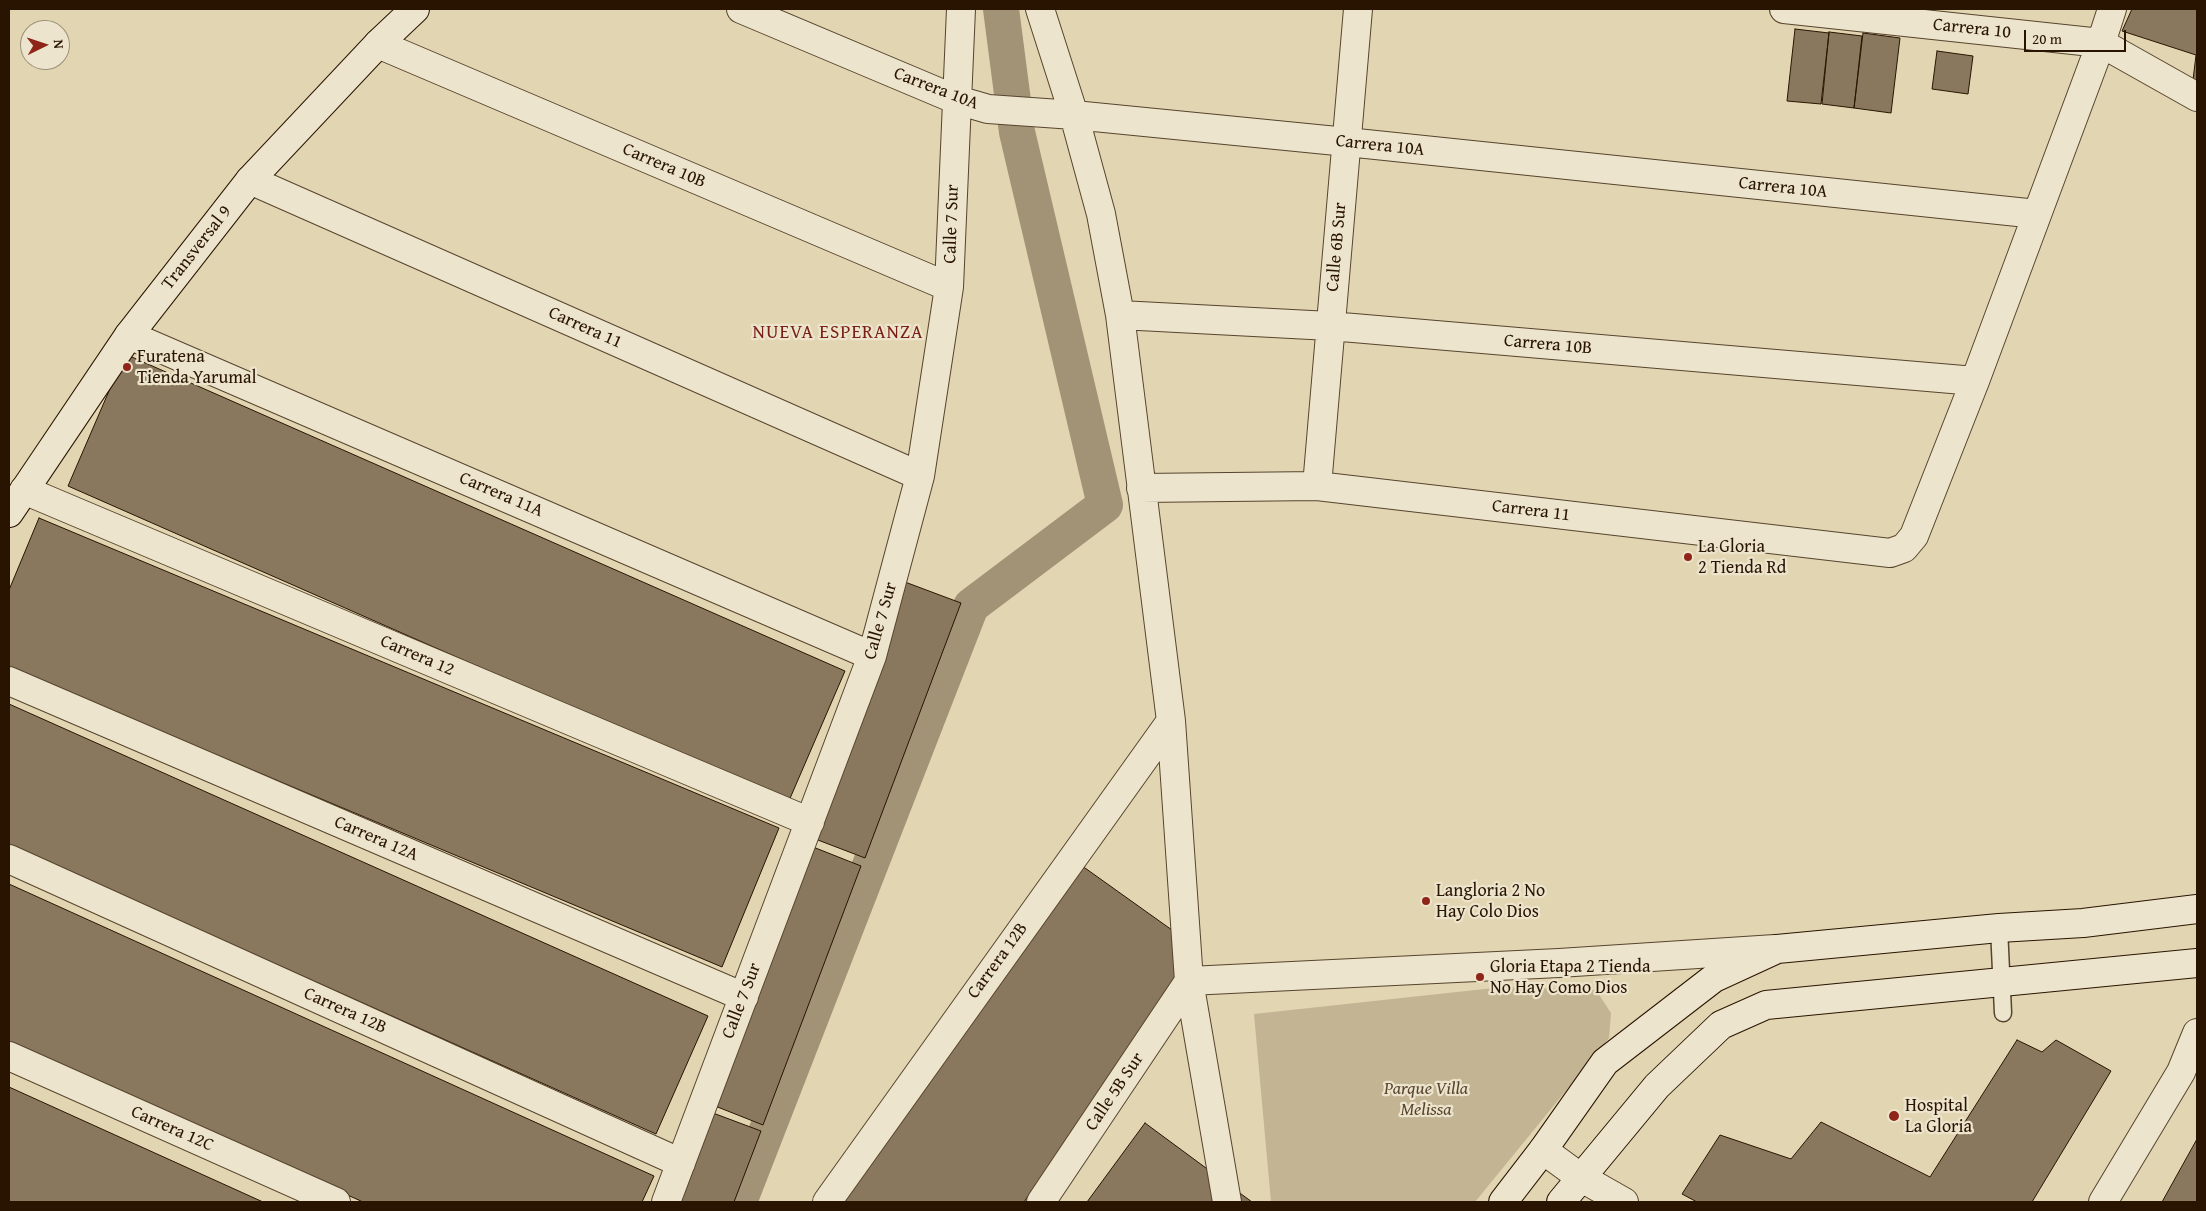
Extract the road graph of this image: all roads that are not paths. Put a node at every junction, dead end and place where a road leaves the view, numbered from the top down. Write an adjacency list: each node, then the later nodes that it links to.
1 (415, 9): 9 (street, Transversal 9)
2 (741, 9): 11 (street, Carrera 10A)
3 (961, 9): 11 (street, Calle 7 Sur)
4 (1040, 9): 12 (street)
5 (1358, 9): 13 (street, Calle 6B Sur)
6 (1784, 9): 8 (street, Carrera 10)
7 (2112, 9): 8 (street)
8 (2101, 43): 10 (street); 15 (street)
9 (378, 44): 14 (street, Transversal 9); 16 (street, Carrera 10B)
10 (2197, 97)
11 (957, 100): 12 (street, Carrera 10A); 16 (street, Calle 7 Sur)
12 (1074, 115): 13 (street, Carrera 10A); 17 (street)
13 (1347, 142): 15 (street, Carrera 10A); 18 (street, Calle 6B Sur)
14 (250, 180): 19 (street, Transversal 9); 21 (street, Carrera 11)
15 (2037, 214): 20 (street)
16 (949, 287): 21 (street, Calle 7 Sur)
17 (1120, 315): 18 (street, Carrera 10B); 23 (street)
18 (1330, 326): 20 (street, Carrera 10B); 22 (street, Calle 6B Sur)
19 (129, 335): 24 (street, Transversal 9); 26 (street, Carrera 11A)
20 (1976, 381): 22 (street, Carrera 11)
21 (920, 476): 26 (street, Calle 7 Sur)
22 (1316, 486): 23 (street, Carrera 11)
23 (1141, 488): 28 (street)
24 (24, 490): 25 (street, Transversal 9); 29 (street, Carrera 12)
25 (9, 513)
26 (872, 656): 29 (street, Calle 7 Sur)
27 (9, 681): 37 (street, Carrera 12A)
28 (1171, 721): 35 (street); 47 (street, Carrera 12B)
29 (810, 822): 37 (street, Calle 7 Sur)
30 (9, 859): 43 (street, Carrera 12B)
31 (2197, 909): 32 (street)
32 (1999, 928): 33 (street); 36 (lane)
33 (1776, 949): 35 (street); 42 (street)
34 (2197, 963): 36 (street)
35 (1189, 981): 48 (street, Calle 5B Sur); 49 (street)
36 (2001, 981): 38 (lane); 44 (street)
37 (744, 997): 43 (street, Calle 7 Sur)
38 (2003, 1013)
39 (2197, 1033): 41 (street)
40 (9, 1056): 45 (street, Carrera 12C)
41 (2189, 1077): 53 (street)
42 (1544, 1150): 44 (street); 50 (street)
43 (681, 1163): 46 (street, Calle 7 Sur)
44 (1580, 1177): 51 (street); 52 (street)
45 (336, 1202)
46 (666, 1202)
47 (827, 1202)
48 (1041, 1202)
49 (1228, 1202)
50 (1503, 1202)
51 (1561, 1202)
52 (1624, 1202)
53 (2104, 1202)

